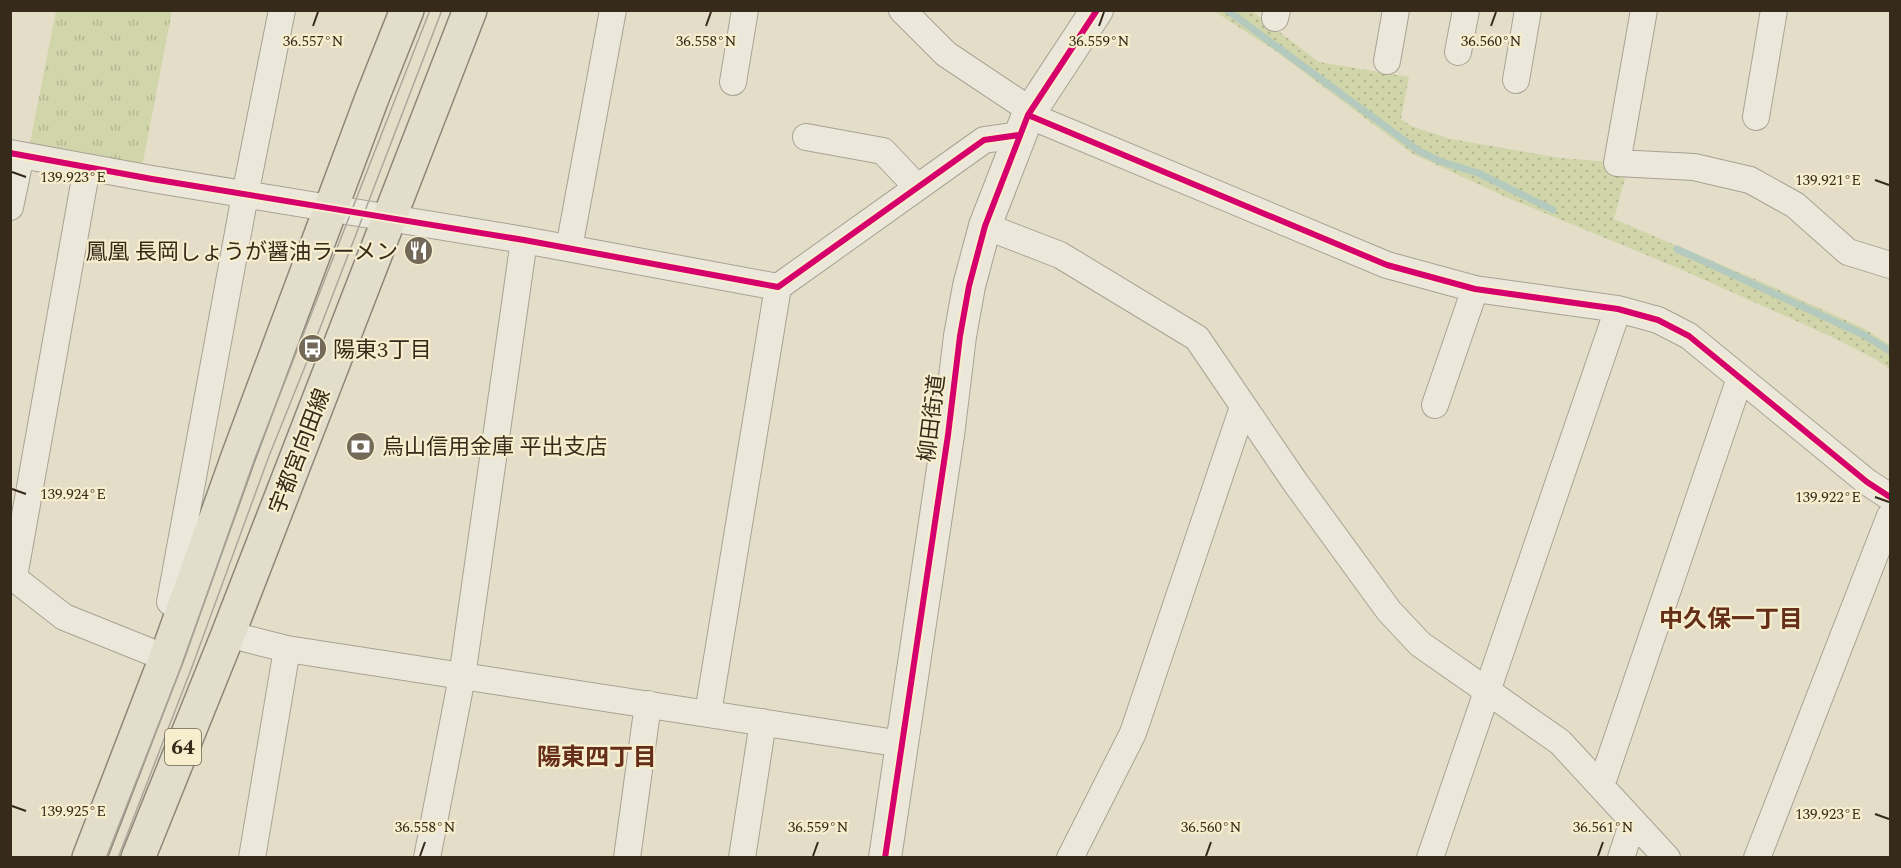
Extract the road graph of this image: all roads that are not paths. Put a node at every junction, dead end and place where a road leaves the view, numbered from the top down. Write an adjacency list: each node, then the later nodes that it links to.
1 (282, 10): 23 (street)
2 (407, 10): 25 (main road, 64)
3 (470, 10): 26 (main road, 宇都宮向田線 / 64)
4 (613, 10): 29 (street)
5 (745, 10): 16 (street)
6 (902, 10): 18 (street)
7 (1097, 10): 18 (street, 柳田街道)
8 (1396, 10): 14 (street)
9 (1466, 10): 13 (street)
10 (1528, 10): 15 (street)
11 (1644, 10): 30 (street)
12 (1774, 10): 17 (street)
13 (1458, 52)
14 (1387, 62)
15 (1516, 80)
16 (733, 82)
17 (1756, 117)
18 (1026, 120): 22 (street); 27 (street, 柳田街道); 32 (street)
19 (806, 137): 22 (street)
20 (16, 154): 21 (street); 24 (street)
21 (87, 167): 23 (street); 39 (street)
22 (917, 187): 31 (street)
23 (245, 195): 25 (street); 40 (street)
24 (10, 207)
25 (332, 208): 26 (street); 40 (main road, 64)
26 (388, 219): 28 (street); 41 (main road, 宇都宮向田線 / 64)
27 (985, 226): 36 (street); 49 (street, 柳田街道)
28 (524, 240): 29 (street); 44 (street)
29 (569, 248): 31 (street)
30 (1890, 265)
31 (778, 287): 47 (street)
32 (1475, 289): 33 (street); 35 (street)
33 (1618, 309): 34 (street); 45 (street)
34 (1740, 378): 37 (street); 50 (street)
35 (1435, 405)
36 (1243, 407): 45 (street); 59 (street)
37 (1890, 497)
38 (1890, 516): 63 (street)
39 (12, 576): 43 (street)
40 (184, 607): 43 (main road, 64)
41 (227, 637): 42 (street); 53 (main road, 宇都宮向田線 / 64)
42 (286, 649): 44 (street); 54 (street)
43 (166, 658): 52 (main road, 64)
44 (462, 677): 46 (street); 55 (street)
45 (1488, 693): 50 (street); 60 (street)
46 (648, 704): 47 (street); 56 (street)
47 (708, 713): 48 (street)
48 (763, 722): 49 (street); 57 (street)
49 (902, 744): 58 (street, 柳田街道)
50 (1601, 786): 51 (street)
51 (1633, 821): 61 (street); 62 (street)
52 (89, 858)
53 (138, 858)
54 (252, 858)
55 (427, 858)
56 (627, 858)
57 (742, 858)
58 (885, 858)
59 (1070, 858)
60 (1430, 858)
61 (1621, 858)
62 (1667, 858)
63 (1757, 858)

